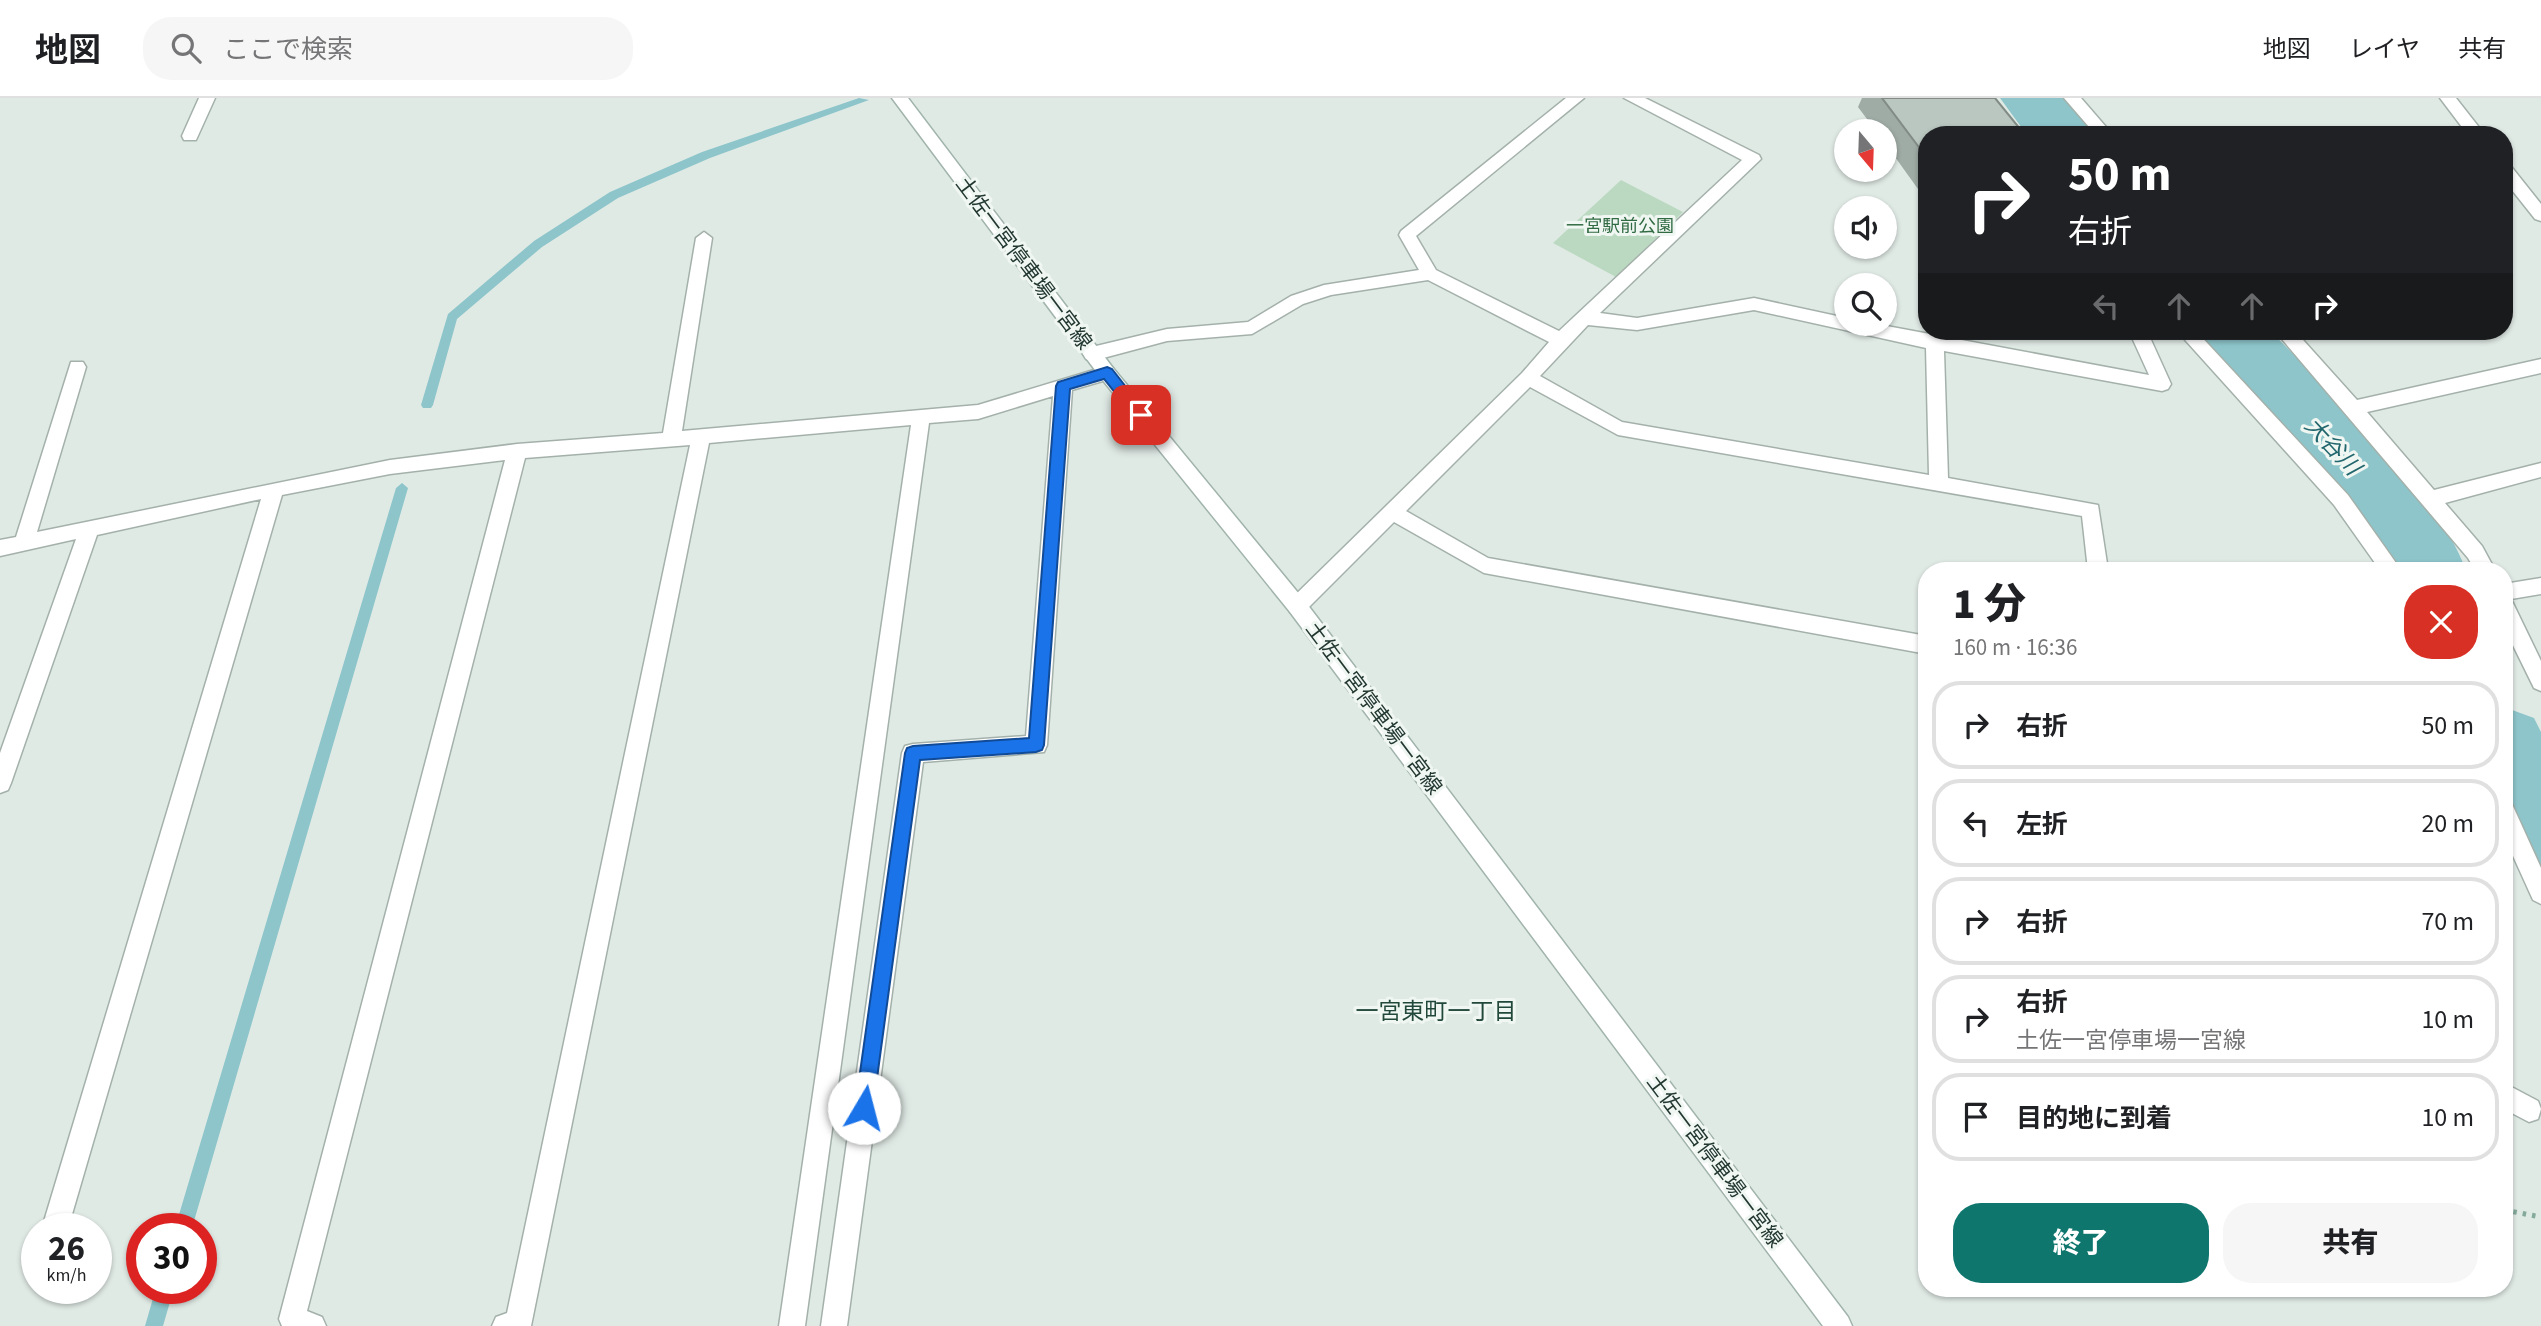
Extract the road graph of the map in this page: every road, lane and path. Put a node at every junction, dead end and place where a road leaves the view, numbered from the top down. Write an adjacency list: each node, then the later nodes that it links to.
1 (206, 98): 9 (street)
2 (900, 98): 24 (street, 土佐一宮停車場一宮線)
3 (1576, 98): 13 (street)
4 (1632, 98): 14 (street)
5 (2072, 98): 7 (street)
6 (2448, 98): 8 (street)
7 (2097, 126)
8 (2470, 126)
9 (190, 136)
10 (2513, 180): 11 (street)
11 (2541, 215)
12 (704, 238): 33 (street)
13 (1430, 274): 18 (street); 24 (street)
14 (1585, 318): 15 (street); 18 (street)
15 (1834, 321)
16 (1897, 335): 17 (street)
17 (1918, 339)
18 (1561, 340): 28 (street)
19 (1921, 340): 23 (street)
20 (2142, 340): 23 (street)
21 (2194, 340): 44 (street)
22 (2292, 340): 30 (street)
23 (1935, 343): 36 (street)
24 (1093, 354): 27 (street, 土佐一宮停車場一宮線)
25 (2541, 366): 30 (street)
26 (77, 367): 41 (street)
27 (1107, 373): 29 (street); 48 (street, 土佐一宮停車場一宮線)
28 (1528, 378): 36 (street); 39 (street)
29 (1063, 386): 31 (street); 63 (street)
30 (2353, 408): 38 (street)
31 (921, 417): 32 (street); 62 (street)
32 (701, 437): 33 (street); 61 (street)
33 (671, 440): 34 (street)
34 (517, 451): 37 (street); 60 (street)
35 (2541, 470): 38 (street)
36 (1939, 484): 43 (street)
37 (274, 489): 40 (street); 57 (street)
38 (2430, 499): 45 (street)
39 (1392, 512): 48 (street); 50 (street)
40 (89, 529): 41 (street); 52 (street)
41 (24, 543): 42 (street)
42 (0, 548)
43 (2097, 562)
44 (2384, 562)
45 (2481, 562)
46 (2541, 586): 47 (street)
47 (2513, 591)
48 (1297, 606): 64 (street, 土佐一宮停車場一宮線)
49 (2513, 624): 51 (street)
50 (1918, 643)
51 (2541, 682)
52 (0, 783)
53 (2513, 831): 54 (street)
54 (2541, 893)
55 (2513, 1100): 56 (street)
56 (2529, 1110)
57 (59, 1213)
58 (2513, 1214): 59 (path)
59 (2541, 1217)
60 (313, 1326)
61 (505, 1326)
62 (792, 1326)
63 (834, 1326)
64 (1839, 1326)

